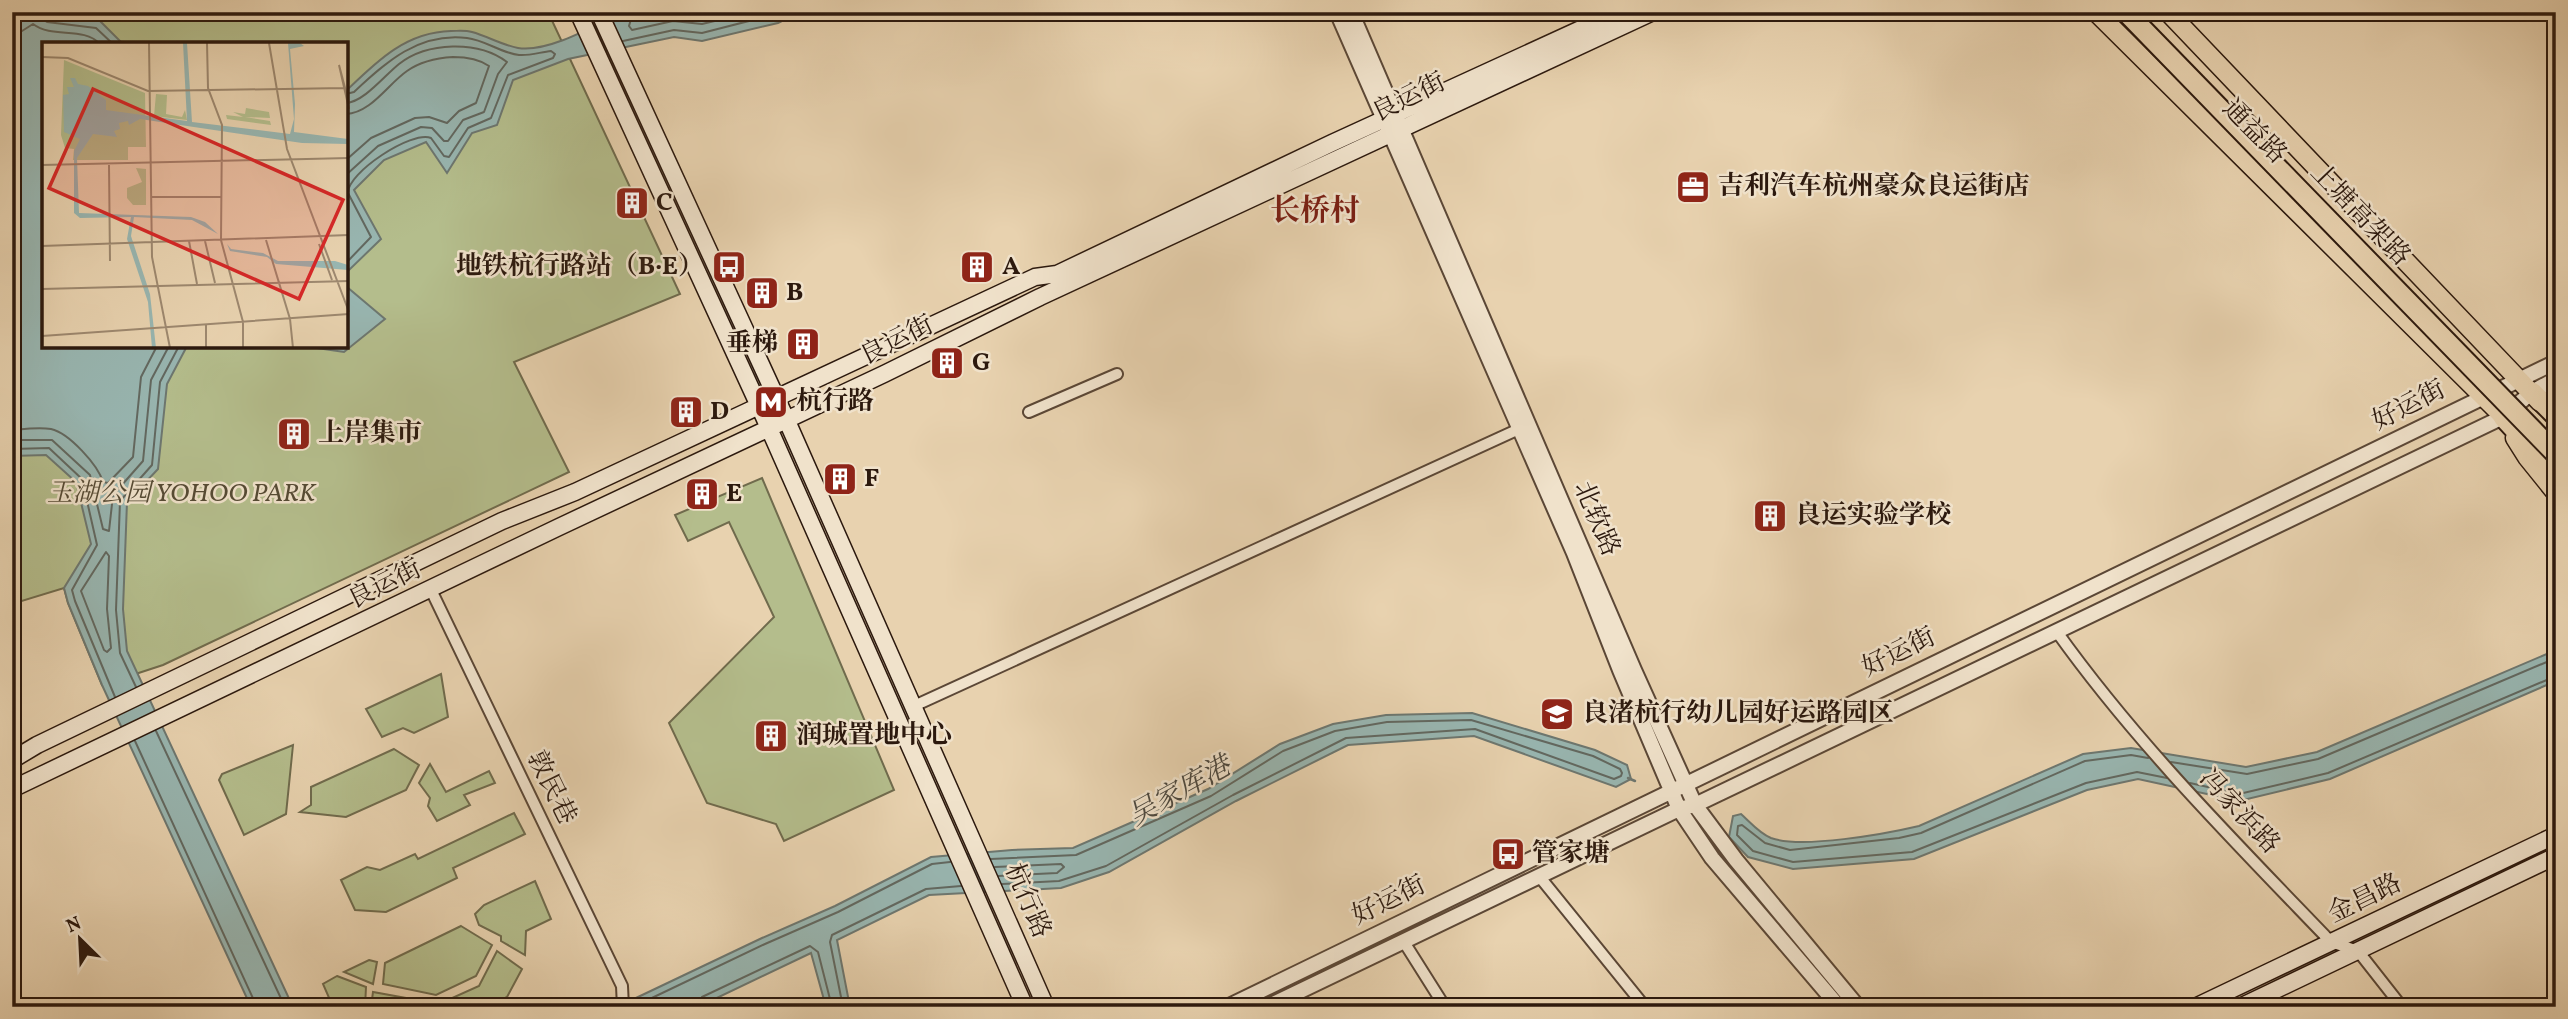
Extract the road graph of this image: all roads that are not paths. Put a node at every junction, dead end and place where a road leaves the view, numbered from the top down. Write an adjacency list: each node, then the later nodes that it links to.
1 (578, 12): 19 (main road, 杭行路)
2 (598, 12): 17 (main road, 杭行路)
3 (1337, 12): 11 (street, 北软路)
4 (1351, 12): 11 (street, 北软路)
5 (1618, 12): 11 (main road, 良运街)
6 (1653, 12): 11 (main road, 良运街)
7 (2096, 12): 16 (main road, 通益路)
8 (2126, 12): 27 (highway, 上塘高架路, bridge)
9 (2145, 12): 26 (highway, 上塘高架路)
10 (2168, 12): 15 (main road, 通益路)
11 (1394, 125): 17 (main road, 良运街); 23 (main road, 良运街); 25 (street, 北软路); 35 (street, 北软路)
12 (2556, 362): 15 (street, 好运街)
13 (1117, 374): 20 (street)
14 (2556, 379): 15 (street, 好运街)
15 (2526, 386): 16 (street, 好运街); 18 (main road, 通益路); 21 (street, 好运街); 22 (highway)
16 (2482, 397): 21 (main road, 通益路); 35 (street, 好运街)
17 (777, 399): 19 (main road, 良运街); 23 (main road, 杭行路)
18 (2556, 406)
19 (759, 407): 24 (main road, 杭行路); 34 (main road, 良运街)
20 (1029, 412)
21 (2502, 417): 28 (main road, 通益路); 29 (highway); 30 (main road); 32 (street, 好运街)
22 (2556, 418)
23 (787, 421): 24 (main road, 良运街); 33 (main road, 杭行路)
24 (769, 428): 31 (main road, 良运街); 47 (main road, 杭行路)
25 (1519, 429): 33 (street); 37 (street, 北软路)
26 (2556, 435)
27 (2556, 454)
28 (2556, 465)
29 (2556, 474)
30 (2556, 493)
31 (430, 590): 36 (main road, 良运街); 46 (street, 敦民巷)
32 (2057, 632): 38 (street, 好运街); 44 (street, 冯家浜路)
33 (914, 706): 48 (main road, 杭行路)
34 (12, 760)
35 (1685, 784): 37 (street, 好运街); 38 (street, 北软路)
36 (12, 789)
37 (1671, 791): 39 (street, 北软路); 49 (street, 好运街)
38 (1695, 805): 39 (street, 好运街); 54 (street, 北软路)
39 (1679, 809): 42 (street, 好运街); 53 (street, 北软路)
40 (2556, 835): 44 (main road, 金昌路)
41 (2556, 856): 45 (main road, 金昌路)
42 (1539, 876): 43 (street, 好运街); 52 (street)
43 (1404, 942): 50 (street, 好运街); 51 (street)
44 (2331, 942): 45 (street, 冯家浜路); 55 (main road, 金昌路)
45 (2358, 951): 56 (main road, 金昌路); 57 (street)
46 (623, 1002)
47 (1025, 1007)
48 (1046, 1007)
49 (1227, 1007)
50 (1267, 1007)
51 (1446, 1007)
52 (1645, 1007)
53 (1839, 1007)
54 (1858, 1007)
55 (2195, 1007)
56 (2240, 1007)
57 (2402, 1007)

